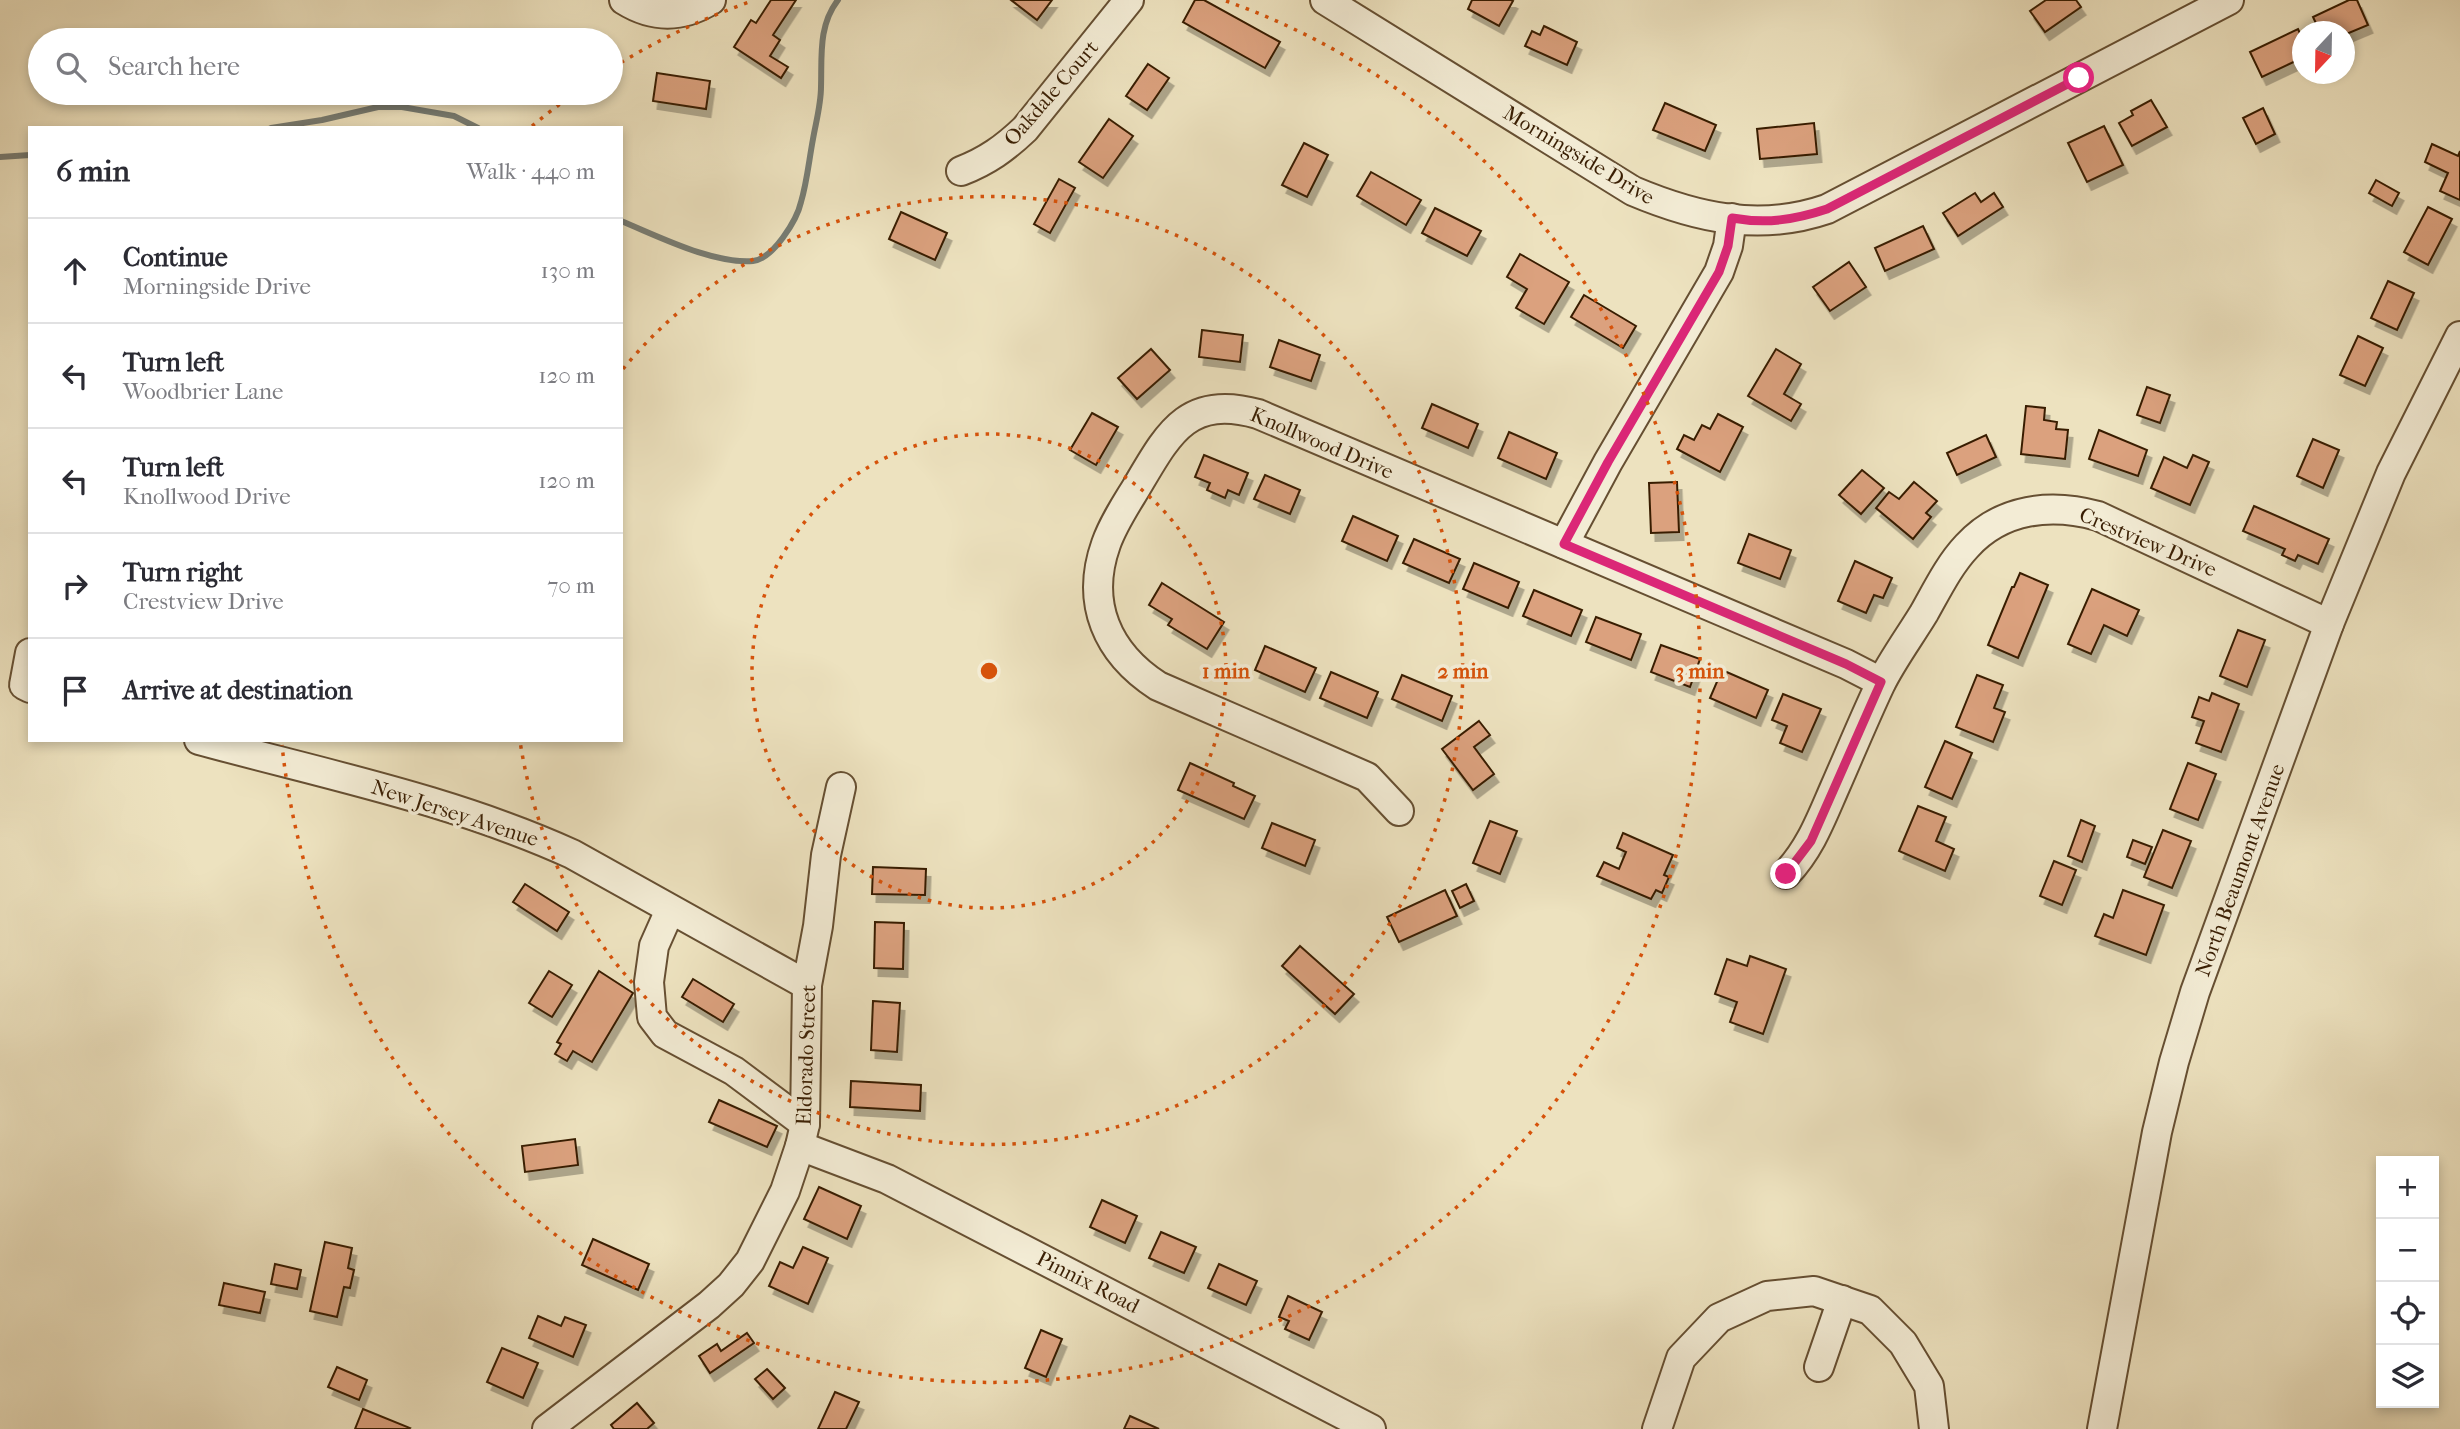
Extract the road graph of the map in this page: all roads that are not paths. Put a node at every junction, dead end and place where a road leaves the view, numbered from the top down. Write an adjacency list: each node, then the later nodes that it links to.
1 (624, 0): 2 (street)
2 (711, 0)
3 (1129, 0): 6 (street, Oakdale Court)
4 (2229, 0): 7 (street, Morningside Drive)
5 (1329, 1): 7 (street, Morningside Drive)
6 (961, 171)
7 (1732, 218): 9 (street)
8 (2460, 336): 10 (street, North Beaumont Avenue)
9 (1564, 544): 12 (street, Knollwood Drive); 16 (street, Knollwood Drive)
10 (2329, 624): 12 (street, Crestview Drive); 27 (street, North Beaumont Avenue)
11 (28, 664): 13 (street)
12 (1881, 682): 17 (street, Crestview Drive)
13 (28, 687)
14 (207, 742): 18 (street, New Jersey Avenue)
15 (841, 787): 19 (street, Eldorado Street)
16 (1399, 811)
17 (1786, 874)
18 (670, 910): 19 (street, New Jersey Avenue); 20 (street, Pinnix Road)
19 (807, 985): 20 (street, Eldorado Street)
20 (803, 1135): 23 (street, Eldorado Street); 24 (street, Pinnix Road)
21 (1842, 1300): 22 (street); 25 (street); 26 (street)
22 (1819, 1367)
23 (547, 1429)
24 (1371, 1429)
25 (1657, 1429)
26 (1934, 1429)
27 (2102, 1429)

